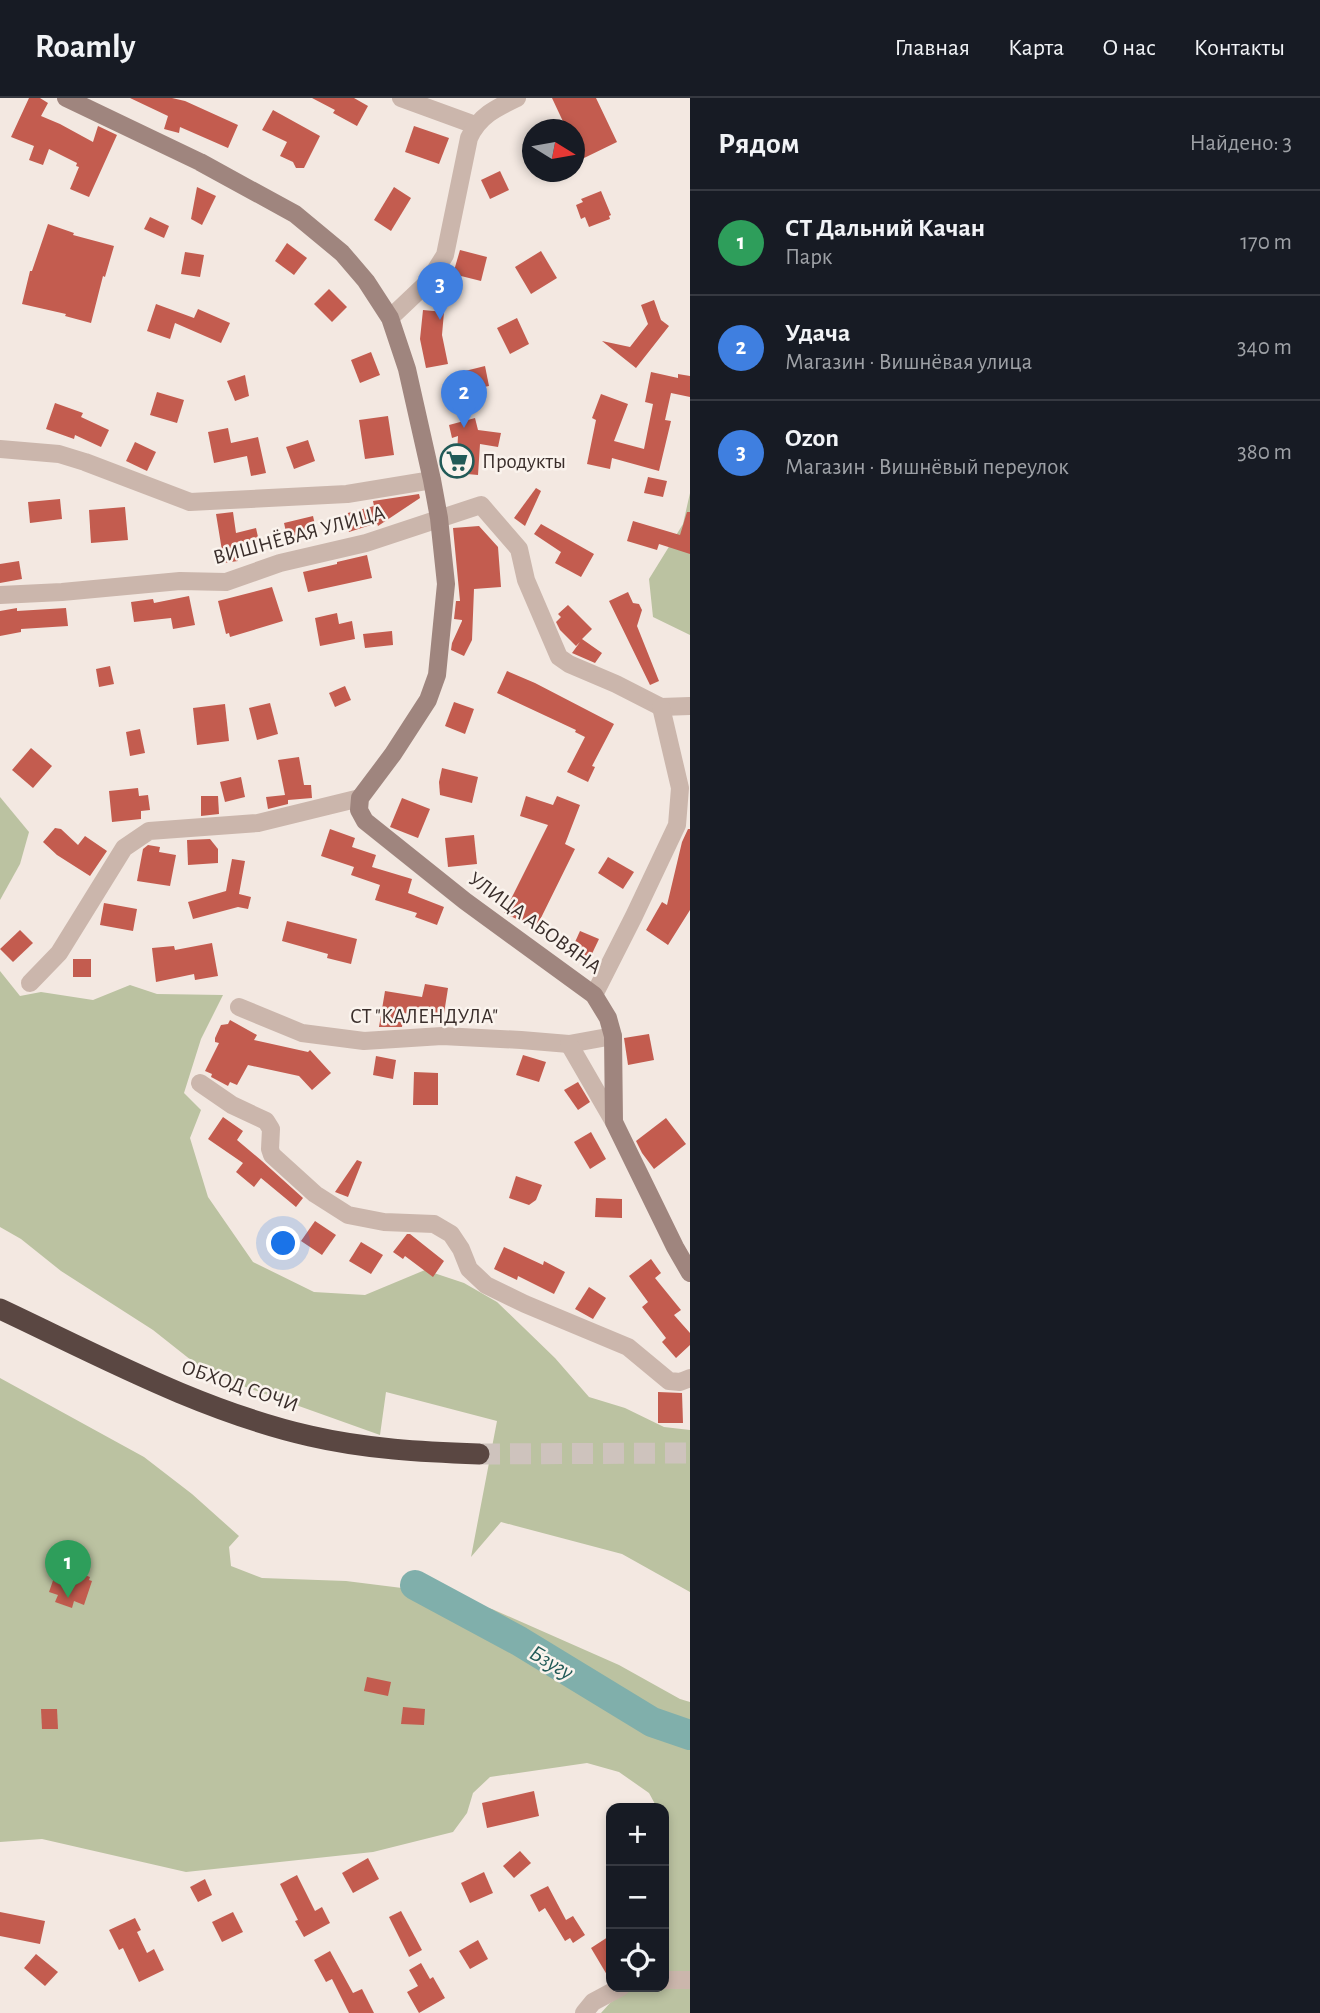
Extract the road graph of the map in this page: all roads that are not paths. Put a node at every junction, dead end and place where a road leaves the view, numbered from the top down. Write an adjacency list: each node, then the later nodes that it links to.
1 (66, 98): 5 (street)
2 (401, 98): 4 (street)
3 (517, 98): 4 (street)
4 (475, 125): 5 (street)
5 (390, 318): 7 (street)
6 (0, 449): 7 (street)
7 (432, 480): 8 (street)
8 (439, 518): 9 (street, ВИШНЁВАЯ УЛИЦА); 11 (street, ВИШНЁВАЯ УЛИЦА); 12 (street)
9 (0, 595)
10 (690, 706): 11 (street)
11 (661, 707): 14 (street)
12 (360, 798): 13 (street); 14 (street, УЛИЦА АБОВЯНА)
13 (30, 983)
14 (594, 995): 16 (street, УЛИЦА АБОВЯНА)
15 (239, 1007): 17 (street, СТ "КАЛЕНДУЛА")
16 (613, 1035): 17 (street, СТ "КАЛЕНДУЛА"); 19 (street, УЛИЦА АБОВЯНА)
17 (569, 1044): 19 (street)
18 (200, 1083): 22 (street)
19 (614, 1122): 20 (street, УЛИЦА АБОВЯНА)
20 (690, 1273)
21 (0, 1309): 23 (highway, ОБХОД СОЧИ)
22 (690, 1378)
23 (479, 1454)
24 (669, 1980): 25 (street)
25 (690, 1980)
26 (611, 1992): 27 (street)
27 (584, 2013)

